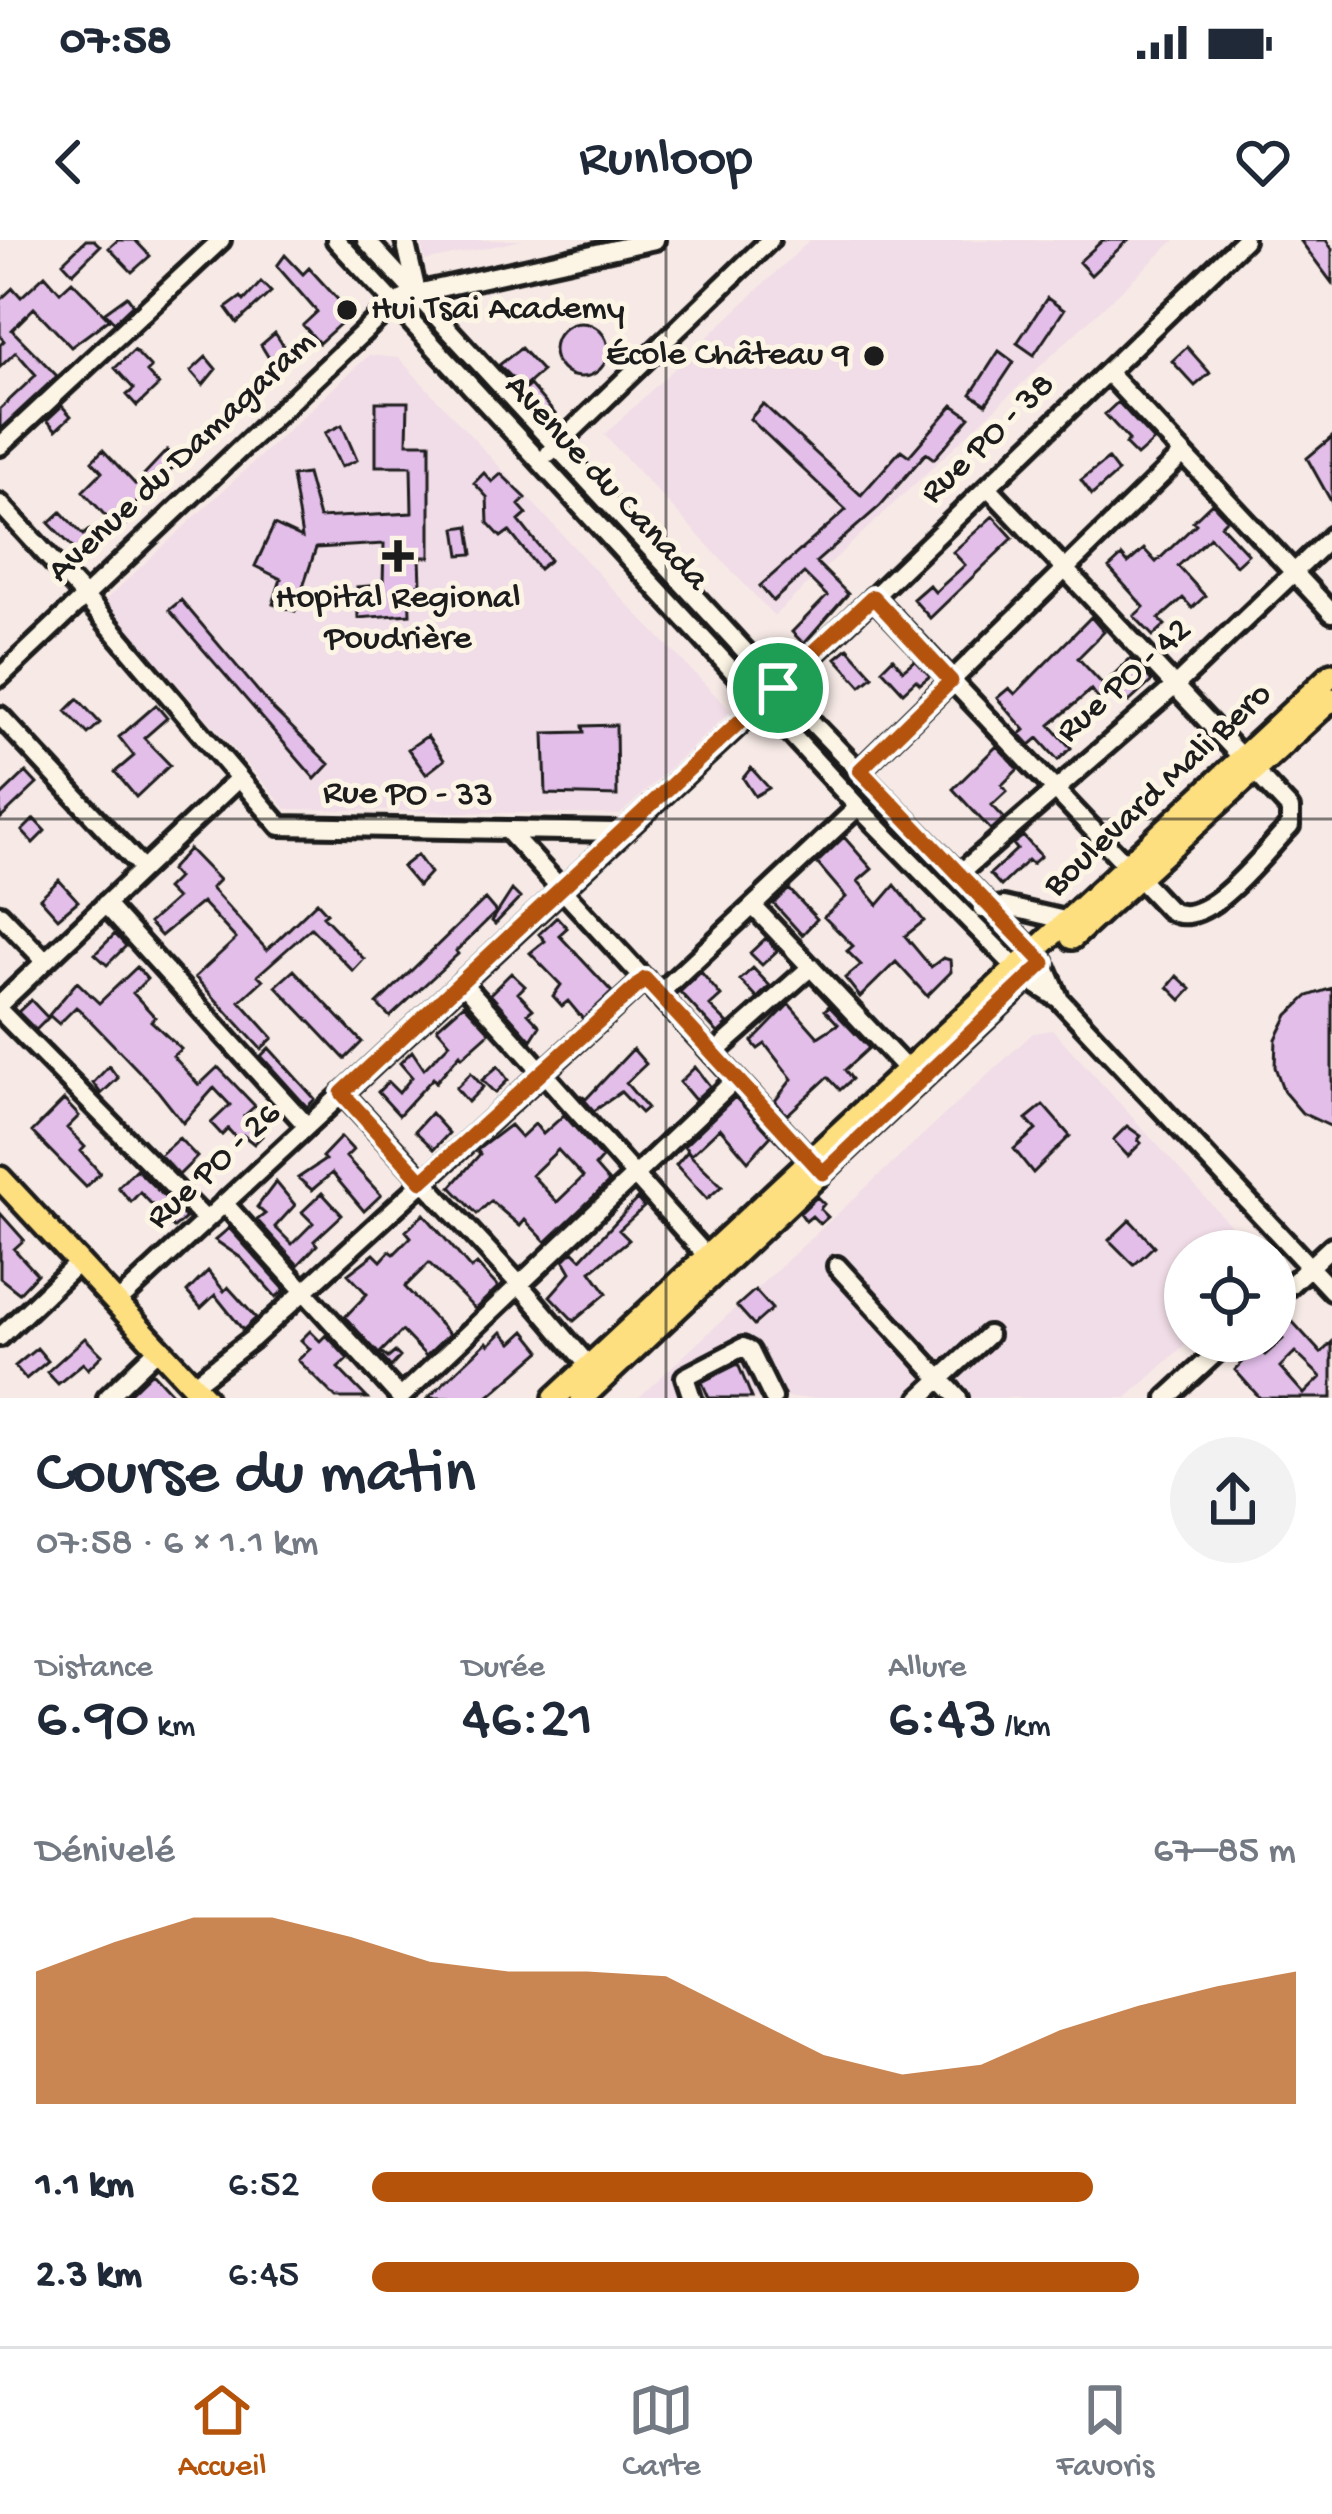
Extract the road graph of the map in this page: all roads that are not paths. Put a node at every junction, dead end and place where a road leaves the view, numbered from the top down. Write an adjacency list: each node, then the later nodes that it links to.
1 (221, 240): 11 (street)
2 (336, 240): 9 (street, Avenue du Canada)
3 (366, 240): 8 (street, Avenue du Canada)
4 (405, 240): 8 (street)
5 (655, 240): 8 (street, Avenue du Damagaram)
6 (770, 240): 12 (street)
7 (1244, 240): 10 (street, Rue PO - 38)
8 (417, 293): 9 (street, Avenue du Damagaram); 12 (street, Avenue du Canada)
9 (394, 303): 14 (street, Avenue du Canada); 20 (street, Avenue du Damagaram)
10 (1107, 372): 13 (street); 15 (street, Rue PO - 38)
11 (0, 446)
12 (556, 447): 14 (street); 27 (street, Avenue du Canada)
13 (1183, 454): 18 (street); 19 (street)
14 (539, 461): 29 (street, Avenue du Canada)
15 (988, 488): 18 (street); 21 (street, Rue PO - 38)
16 (0, 504): 20 (street, Rue PO - 33)
17 (1332, 536): 19 (street, Rue PO - 42)
18 (1065, 569): 25 (street); 26 (street)
19 (1293, 571): 22 (street); 26 (street, Rue PO - 42)
20 (85, 597): 24 (street, Avenue du Damagaram); 33 (street, Rue PO - 33)
21 (873, 597): 25 (street); 27 (street, Rue PO - 38)
22 (1332, 613)
23 (1332, 674): 31 (main road, Boulevard Mali Bero)
24 (0, 677)
25 (951, 681): 32 (street); 34 (street)
26 (1175, 686): 31 (street); 34 (street, Rue PO - 42)
27 (778, 688): 29 (street, Rue PO - 26); 32 (street, Avenue du Canada)
28 (1332, 699): 31 (main road, Boulevard Mali Bero)
29 (762, 704): 35 (street, Avenue du Canada); 37 (street, Rue PO - 26)
30 (0, 716): 38 (street)
31 (1249, 765): 39 (main road, Boulevard Mali Bero); 39 (street)
32 (860, 770): 40 (street, Avenue du Canada)
33 (238, 779): 36 (street, Rue PO - 33); 38 (street)
34 (1053, 790): 39 (street); 40 (street, Rue PO - 42)
35 (858, 807): 43 (street); 46 (street, Avenue du Canada)
36 (508, 831): 37 (street, Rue PO - 33); 41 (street)
37 (620, 832): 41 (street, Rue PO - 26)
38 (143, 869): 42 (street)
39 (1132, 873): 47 (main road, Boulevard Mali Bero); 49 (main road, Boulevard Mali Bero)
40 (959, 874): 44 (street, Avenue du Canada)
41 (562, 889): 51 (street); 52 (street, Rue PO - 26)
42 (105, 904): 48 (street); 60 (street)
43 (753, 906): 50 (street); 53 (street)
44 (987, 907): 46 (street); 47 (street); 49 (street, Avenue du Canada)
45 (0, 914): 48 (street)
46 (965, 917): 49 (street, Avenue du Canada)
47 (1070, 921): 49 (main road, Boulevard Mali Bero)
48 (45, 961): 54 (street)
49 (1031, 966): 57 (main road, Boulevard Mali Bero); 71 (street)
50 (811, 967): 55 (street); 57 (street)
51 (645, 979): 53 (street); 56 (street)
52 (462, 982): 56 (street); 59 (street, Rue PO - 26)
53 (659, 994): 55 (street)
54 (0, 1008): 66 (street)
55 (712, 1054): 58 (street)
56 (542, 1072): 62 (street); 64 (street)
57 (913, 1076): 61 (main road, Boulevard Mali Bero)
58 (736, 1079): 61 (street); 62 (street)
59 (342, 1093): 60 (street, Rue PO - 26); 64 (street)
60 (307, 1126): 65 (street, Rue PO - 26)
61 (817, 1167): 69 (main road, Boulevard Mali Bero)
62 (635, 1175): 69 (street); 73 (street)
63 (0, 1178): 68 (main road)
64 (422, 1181): 73 (street); 74 (street)
65 (224, 1203): 66 (street, Rue PO - 26); 74 (street)
66 (206, 1220): 76 (street, Rue PO - 26)
67 (1332, 1246): 71 (street)
68 (80, 1261): 76 (main road); 78 (street)
69 (714, 1264): 81 (main road, Boulevard Mali Bero)
70 (837, 1266): 82 (street)
71 (1310, 1267): 72 (street); 75 (street)
72 (1296, 1280)
73 (520, 1284): 81 (street); 85 (street)
74 (304, 1291): 83 (street); 85 (street)
75 (1332, 1291)
76 (118, 1302): 79 (main road)
77 (988, 1335): 82 (street)
78 (0, 1337)
79 (160, 1347): 83 (main road); 84 (street)
80 (1207, 1362): 92 (street)
81 (595, 1374): 86 (main road, Boulevard Mali Bero); 87 (main road, Boulevard Mali Bero)
82 (940, 1379): 90 (street); 91 (street)
83 (199, 1391)
84 (107, 1398)
85 (400, 1398)
86 (555, 1398)
87 (582, 1398)
88 (692, 1398): 89 (street)
89 (772, 1398)
90 (920, 1398)
91 (958, 1398)
92 (1168, 1398)

